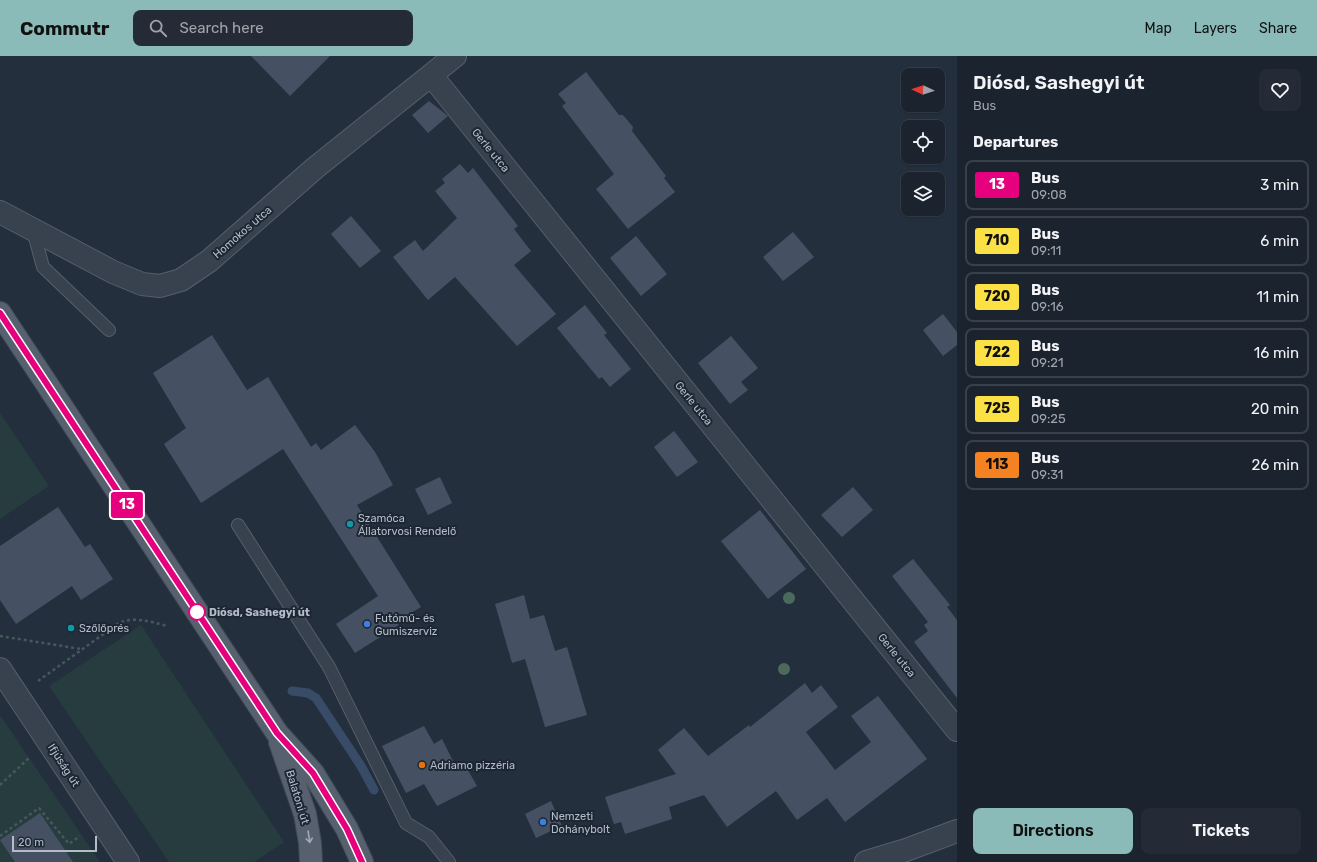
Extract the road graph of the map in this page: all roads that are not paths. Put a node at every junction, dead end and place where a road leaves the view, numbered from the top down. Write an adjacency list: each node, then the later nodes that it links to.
1 (455, 56): 2 (street, Homokos utca)
2 (431, 75): 4 (street, Homokos utca); 9 (street, Gerle utca)
3 (0, 212): 4 (street, Homokos utca)
4 (33, 230): 6 (lane)
5 (0, 312): 10 (main road, Balatoni út)
6 (109, 330)
7 (238, 525): 15 (lane)
8 (0, 669): 12 (street, Ifjúság út)
9 (957, 730)
10 (277, 733): 13 (main road, Balatoni út, one-way to 13); 14 (main road, Balatoni út)
11 (957, 831): 16 (street)
12 (128, 862)
13 (311, 862)
14 (362, 862)
15 (448, 862)
16 (866, 862)

